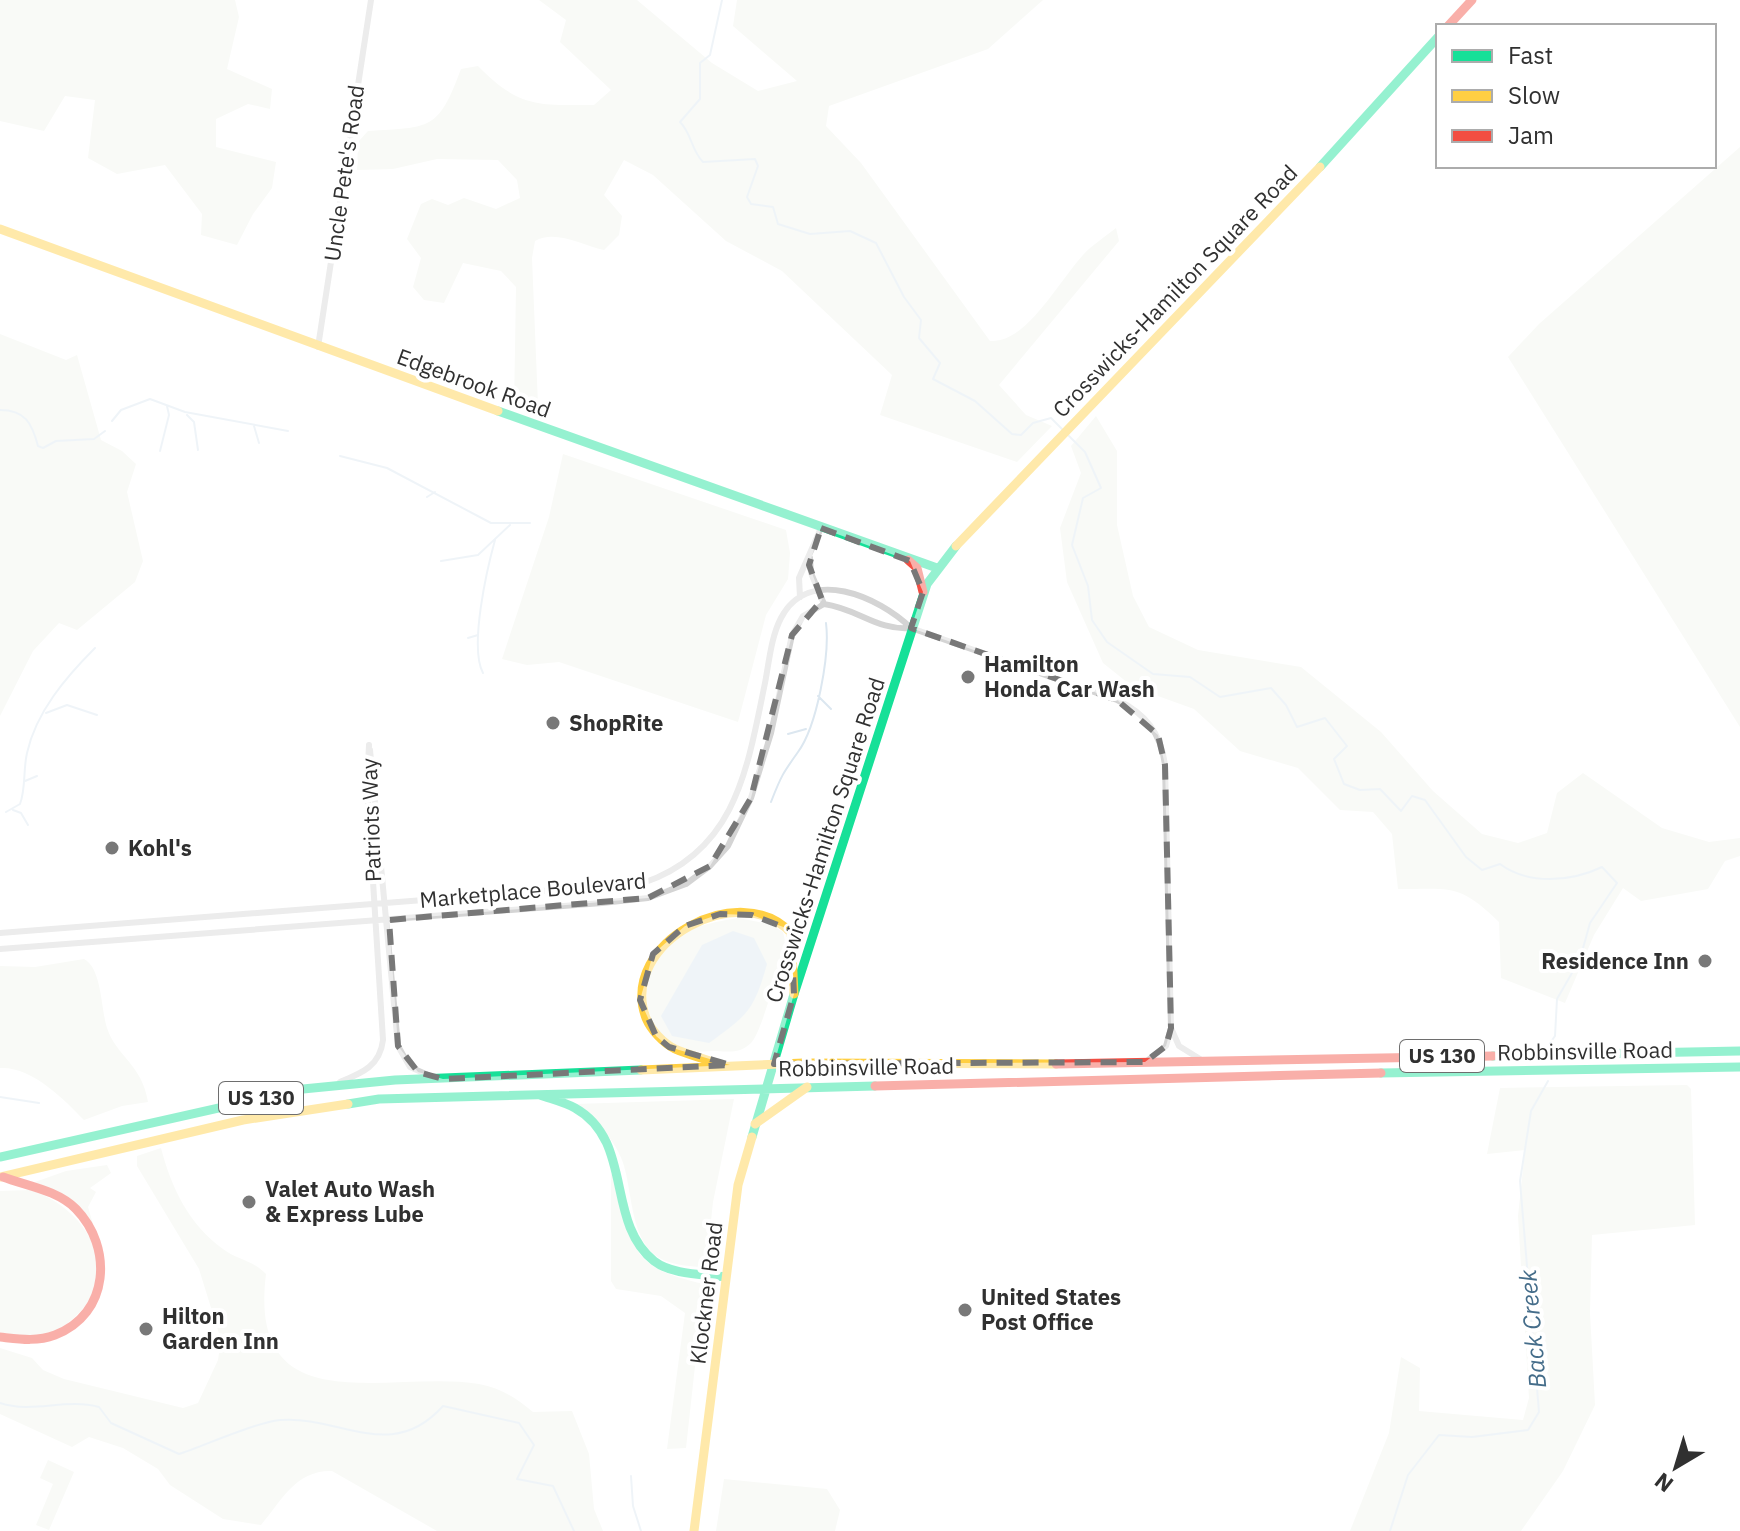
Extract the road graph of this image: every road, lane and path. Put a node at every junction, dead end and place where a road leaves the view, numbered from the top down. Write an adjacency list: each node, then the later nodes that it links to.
1 (371, 0): 6 (street, Uncle Pete's Road)
2 (1472, 0): 3 (main road)
3 (1450, 24)
4 (1436, 39): 8 (main road, Crosswicks-Hamilton Square Road)
5 (0, 229): 6 (main road, Edgebrook Road)
6 (318, 347): 7 (main road, Edgebrook Road)
7 (821, 528): 9 (main road, Edgebrook Road); 10 (street)
8 (950, 553): 11 (main road); 12 (main road, Crosswicks-Hamilton Square Road)
9 (898, 554): 11 (main road, Edgebrook Road); 14 (main road)
10 (810, 557): 13 (street); 15 (street)
11 (914, 559): 12 (main road, Edgebrook Road)
12 (937, 568): 14 (main road, Crosswicks-Hamilton Square Road)
13 (818, 590): 15 (street); 16 (street); 17 (street)
14 (923, 592): 17 (main road, Crosswicks-Hamilton Square Road)
15 (800, 597): 18 (street, Marketplace Boulevard)
16 (824, 604): 17 (street); 20 (street, Marketplace Boulevard)
17 (911, 628): 24 (main road, Crosswicks-Hamilton Square Road); 25 (street)
18 (388, 904): 19 (street, Marketplace Boulevard); 19 (street, Patriots Way); 20 (street, Patriots Way)
19 (374, 905): 21 (street, Patriots Way); 22 (street, Marketplace Boulevard)
20 (389, 920): 21 (street, Marketplace Boulevard); 33 (street, Patriots Way)
21 (376, 921): 23 (street, Marketplace Boulevard); 34 (street, Patriots Way)
22 (0, 933)
23 (0, 949)
24 (794, 994): 29 (main road, Crosswicks-Hamilton Square Road); 30 (main road)
25 (1171, 1028): 27 (street); 28 (street)
26 (1740, 1051): 27 (main road, Robbinsville Road / US 130)
27 (1204, 1061): 28 (main road, Robbinsville Road / US 130); 32 (main road)
28 (1145, 1062): 29 (main road, Robbinsville Road / US 130)
29 (774, 1064): 30 (main road, Robbinsville Road / US 130); 36 (main road, Klockner Road)
30 (730, 1065): 33 (main road, Robbinsville Road / US 130)
31 (1740, 1067): 32 (main road, Robbinsville Road / US 130)
32 (1141, 1078): 35 (main road, Robbinsville Road / US 130)
33 (443, 1079): 34 (main road, Robbinsville Road / US 130)
34 (333, 1085): 40 (main road, Robbinsville Road / US 130)
35 (808, 1086): 36 (main road, Robbinsville Road / US 130); 38 (main road)
36 (767, 1087): 37 (main road, Robbinsville Road / US 130); 38 (main road, Klockner Road)
37 (528, 1093): 42 (main road, Robbinsville Road / US 130); 43 (main road)
38 (755, 1124): 43 (main road, Klockner Road)
39 (0, 1150): 40 (main road)
40 (20, 1152): 41 (main road, Robbinsville Road / US 130)
41 (0, 1157)
42 (1, 1177): 44 (main road)
43 (725, 1277): 45 (main road, Klockner Road)
44 (0, 1337)
45 (694, 1531)

